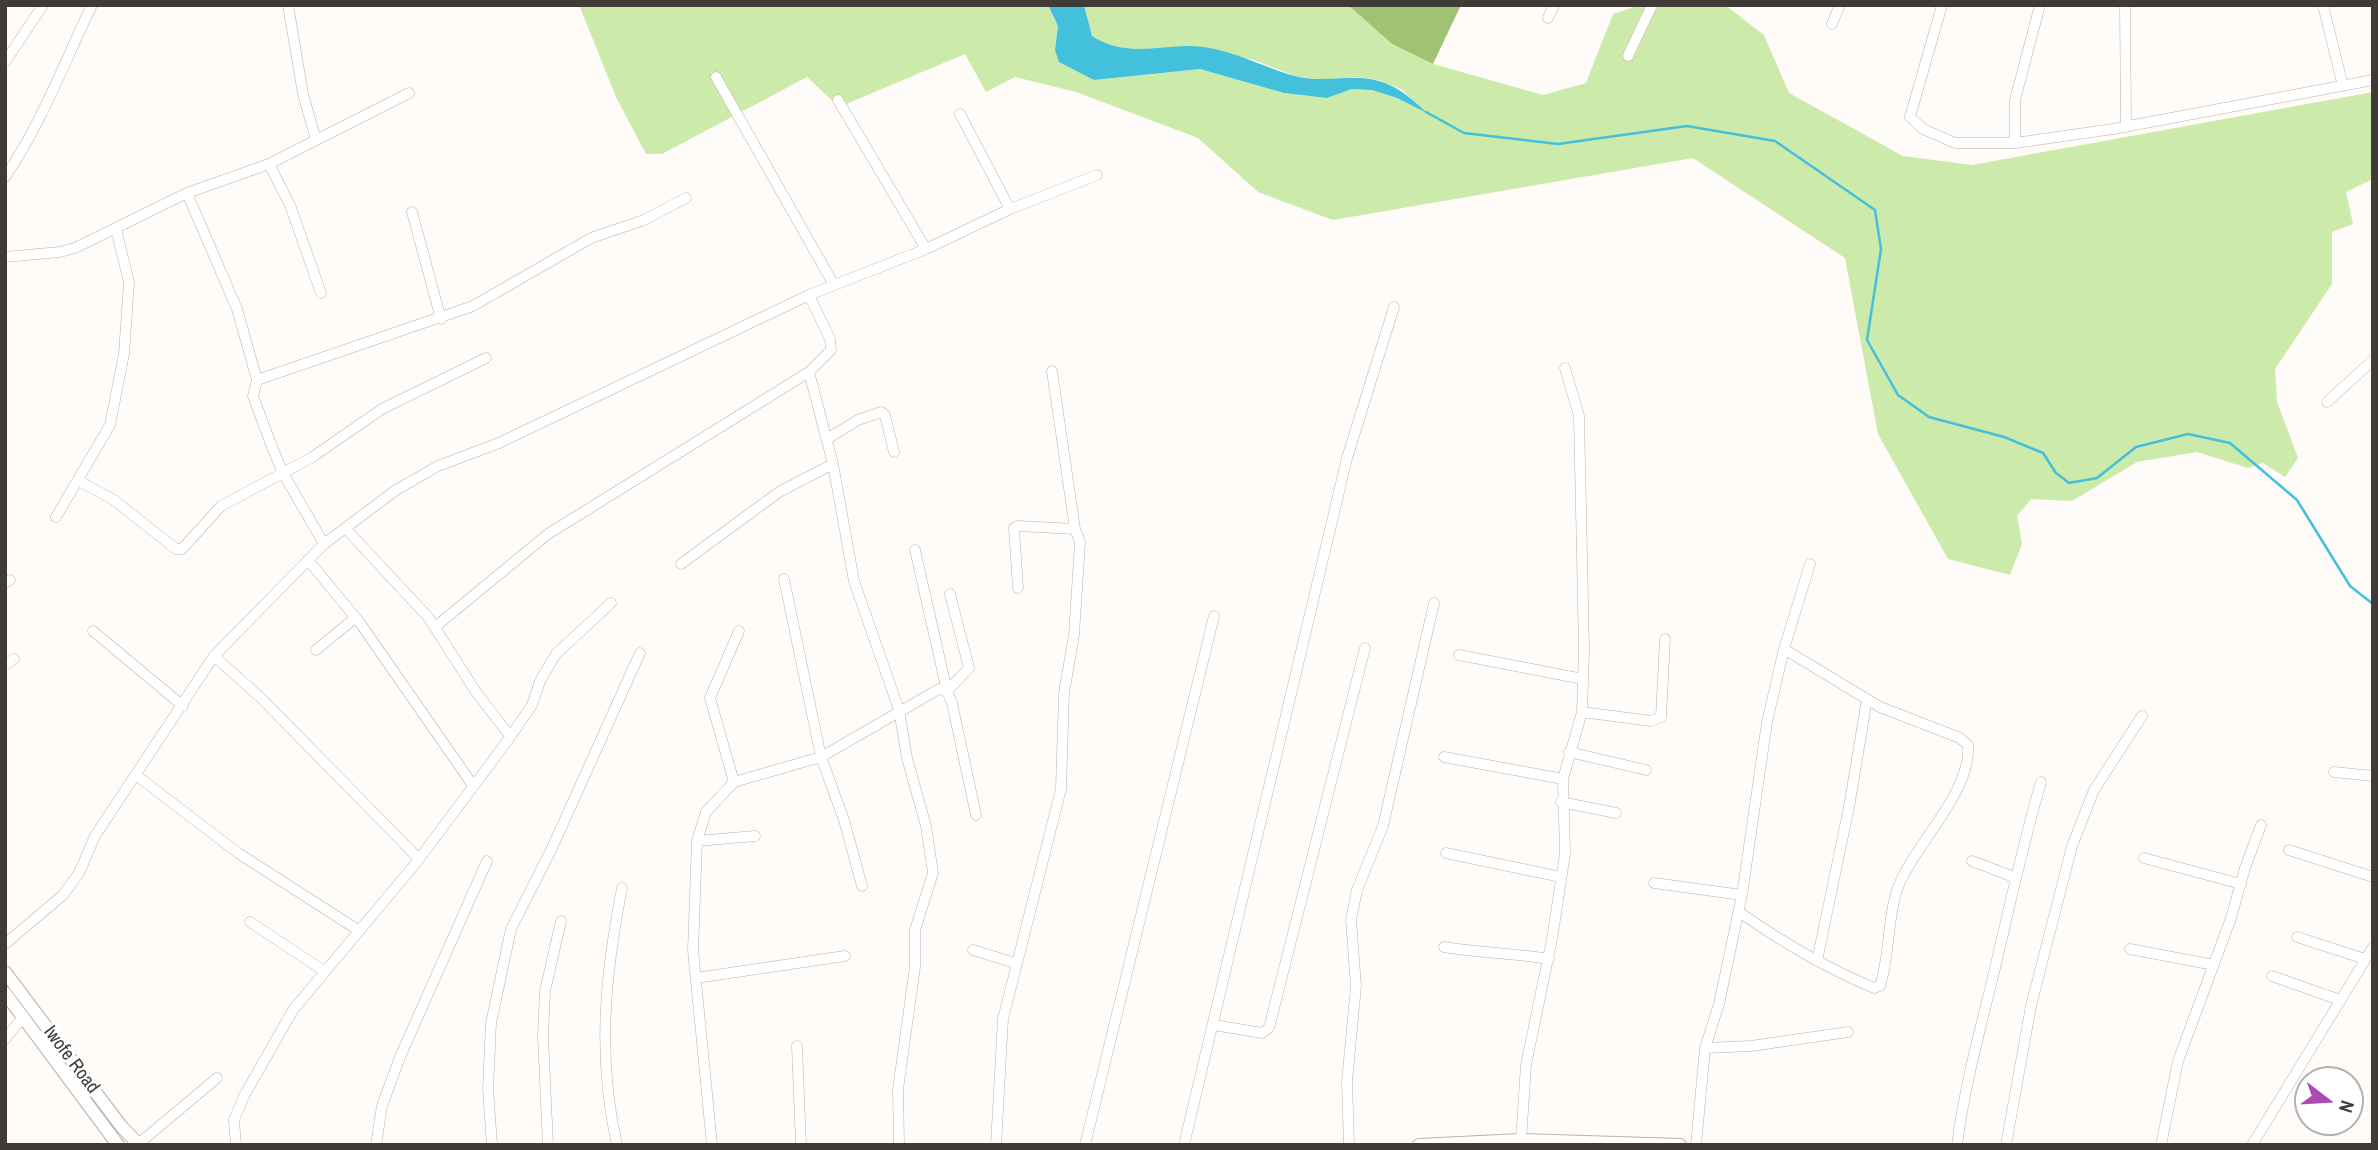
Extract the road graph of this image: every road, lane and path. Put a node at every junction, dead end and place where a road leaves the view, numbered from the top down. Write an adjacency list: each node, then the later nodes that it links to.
1 (43, 5): 14 (street)
2 (92, 5): 26 (street)
3 (288, 5): 22 (street)
4 (1554, 5): 11 (street)
5 (1653, 5): 13 (street)
6 (1840, 5): 12 (street)
7 (1942, 5): 23 (street)
8 (2040, 5): 23 (street)
9 (2125, 5): 21 (street)
10 (2323, 5): 17 (street)
11 (1548, 18)
12 (1832, 24)
13 (1628, 56)
14 (5, 62)
15 (716, 78): 34 (street)
16 (2373, 80): 17 (street)
17 (2343, 86): 21 (street)
18 (409, 93): 22 (street)
19 (838, 100): 32 (street)
20 (960, 114): 29 (street)
21 (2126, 127): 23 (street)
22 (316, 140): 24 (street)
23 (2015, 143)
24 (268, 164): 27 (street); 35 (street)
25 (1097, 175): 29 (street)
26 (5, 177)
27 (187, 193): 31 (street); 44 (street)
28 (686, 198): 38 (street)
29 (1010, 209): 32 (street)
30 (412, 212): 38 (street)
31 (116, 229): 33 (street); 50 (street)
32 (926, 249): 34 (street)
33 (5, 257)
34 (834, 285): 36 (street)
35 (321, 293)
36 (809, 295): 43 (street); 52 (street)
37 (1394, 307): 138 (street)
38 (441, 319): 44 (street)
39 (486, 358): 49 (street)
40 (2373, 360): 45 (street)
41 (1565, 368): 76 (street)
42 (1052, 371): 53 (street)
43 (809, 372): 46 (street); 66 (street)
44 (257, 380): 49 (street)
45 (2327, 402)
46 (827, 439): 47 (street); 48 (street)
47 (894, 453)
48 (833, 464): 57 (street); 80 (street)
49 (283, 473): 50 (street); 54 (street)
50 (79, 481): 51 (street)
51 (56, 517)
52 (346, 529): 54 (street); 66 (street)
53 (1075, 529): 60 (street); 129 (street)
54 (324, 544): 56 (street)
55 (915, 550): 77 (street)
56 (308, 560): 65 (street); 75 (street)
57 (681, 564)
58 (1810, 564): 71 (street)
59 (785, 579): 85 (street)
60 (1018, 588)
61 (950, 594): 77 (street)
62 (611, 603): 83 (street)
63 (1434, 603): 159 (street)
64 (1214, 616): 157 (street)
65 (355, 618): 72 (street); 94 (street)
66 (435, 626): 83 (street)
67 (93, 631): 79 (street)
68 (739, 631): 92 (street)
69 (1665, 639): 81 (street)
70 (1365, 648): 138 (street)
71 (1784, 649): 78 (street); 114 (street)
72 (316, 650)
73 (640, 653): 150 (street)
74 (1459, 655): 76 (street)
75 (214, 656): 79 (street); 104 (street)
76 (1583, 679): 81 (street)
77 (947, 691): 80 (street); 97 (street)
78 (1867, 699): 128 (street); 128 (street)
79 (183, 706): 89 (street)
80 (899, 710): 85 (street); 155 (street)
81 (1581, 712): 84 (street)
82 (2142, 716): 164 (street)
83 (510, 736): 94 (street)
84 (1569, 752): 87 (street); 91 (street)
85 (821, 757): 92 (street); 112 (street)
86 (1444, 757): 91 (street)
87 (1646, 770)
88 (2334, 772): 90 (street)
89 (136, 775): 118 (street); 120 (street)
90 (2373, 776)
91 (1563, 779): 95 (street)
92 (734, 782): 100 (street)
93 (2041, 782): 108 (street)
94 (472, 784): 104 (street)
95 (1562, 802): 96 (street); 107 (street)
96 (1616, 813)
97 (976, 815)
98 (2261, 825): 111 (street)
99 (755, 836): 100 (street)
100 (696, 841): 134 (street)
101 (2289, 850): 109 (street)
102 (1446, 853): 107 (street)
103 (2144, 858): 111 (street)
104 (419, 859): 118 (street)
105 (487, 861): 149 (street)
106 (1972, 861): 108 (street)
107 (1562, 877): 126 (street)
108 (2014, 877): 163 (street)
109 (2373, 877)
110 (1654, 883): 114 (street)
111 (2241, 884): 130 (street)
112 (862, 886)
113 (622, 888): 152 (street)
114 (1742, 895): 115 (street)
115 (1739, 912): 128 (street); 142 (street)
116 (561, 921): 151 (street)
117 (250, 922): 131 (street)
118 (358, 930): 131 (street)
119 (2297, 937): 127 (street)
120 (5, 944)
121 (1444, 947): 126 (street)
122 (2373, 947): 127 (street)
123 (2130, 949): 130 (street)
124 (973, 950): 129 (street)
125 (845, 956): 134 (street)
126 (1549, 959): 144 (street)
127 (2365, 959): 136 (street)
128 (1817, 961)
129 (1015, 963): 156 (street)
130 (2214, 965): 165 (street)
131 (324, 971): 148 (street)
132 (5, 972): 145 (street, Iwofe Road)
133 (2272, 976): 136 (street)
134 (696, 978): 153 (street)
135 (5, 993): 137 (street, Iwofe Road)
136 (2340, 1000): 166 (street)
137 (23, 1017): 140 (street); 147 (street, Iwofe Road)
138 (1214, 1025): 158 (street)
139 (1848, 1032): 142 (street)
140 (5, 1038)
141 (797, 1046): 154 (street)
142 (1705, 1048): 162 (street)
143 (217, 1078): 145 (street)
144 (1521, 1140): 146 (street); 160 (street)
145 (138, 1144)
146 (1658, 1144): 161 (street)
147 (118, 1145)
148 (236, 1145)
149 (376, 1145)
150 (492, 1145)
151 (548, 1145)
152 (617, 1145)
153 (712, 1145)
154 (801, 1145)
155 (899, 1145)
156 (996, 1145)
157 (1085, 1145)
158 (1184, 1145)
159 (1349, 1145)
160 (1419, 1145)
161 (1679, 1145)
162 (1696, 1145)
163 (1956, 1145)
164 (2006, 1145)
165 (2161, 1145)
166 (2252, 1145)

